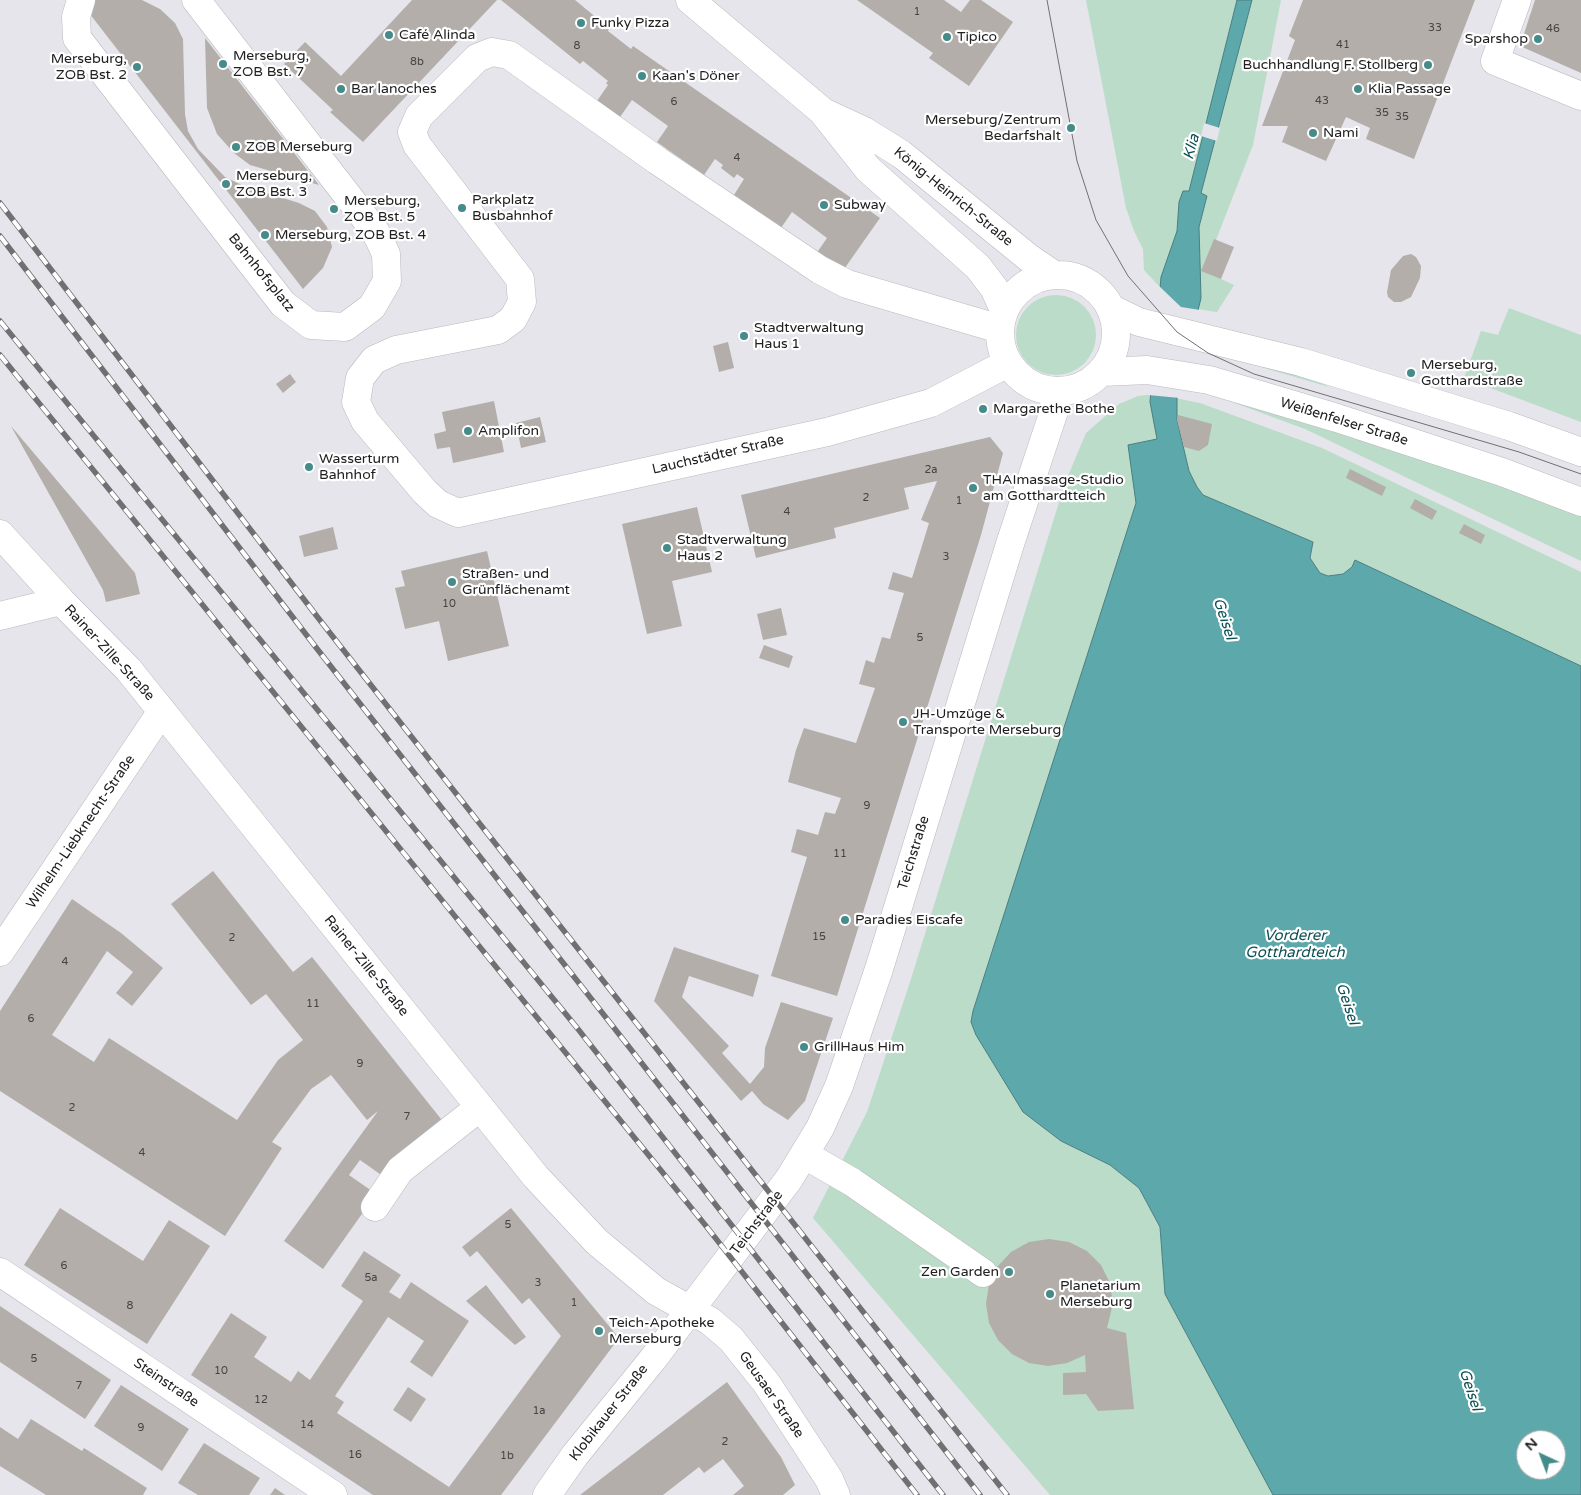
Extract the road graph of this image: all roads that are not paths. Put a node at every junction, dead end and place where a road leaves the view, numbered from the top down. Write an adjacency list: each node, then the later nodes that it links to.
1 (81, 0): 2 (street, Bahnhofsplatz)
2 (196, 0)
3 (690, 0): 6 (street, König-Heinrich-Straße)
4 (1518, 0): 5 (street)
5 (1581, 96)
6 (822, 111): 7 (street, König-Heinrich-Straße); 9 (street, König-Heinrich-Straße)
7 (1054, 275): 8 (street); 9 (street)
8 (1110, 308): 11 (street); 13 (street)
9 (1002, 320): 10 (street); 10 (street, Lauchstädter Straße)
10 (1008, 363): 12 (street)
11 (1102, 372): 12 (street); 14 (street, Weißenfelser Straße)
12 (1055, 391): 23 (street, Teichstraße)
13 (1581, 452)
14 (1553, 490): 15 (street); 16 (street, Weißenfelser Straße)
15 (1581, 494)
16 (1581, 502)
17 (0, 534): 18 (street, Rainer-Zille-Straße)
18 (60, 601): 19 (street); 20 (street, Rainer-Zille-Straße)
19 (0, 616)
20 (162, 711): 21 (street, Wilhelm-Liebknecht-Straße); 22 (street, Rainer-Zille-Straße)
21 (0, 952)
22 (480, 1108): 24 (street); 27 (street, Rainer-Zille-Straße)
23 (805, 1155): 26 (street); 27 (street, Teichstraße)
24 (375, 1207)
25 (0, 1272): 28 (street, Steinstraße)
26 (984, 1272)
27 (691, 1309): 29 (street, Klobikauer Straße); 30 (street, Geusaer Straße)
28 (333, 1495)
29 (547, 1495)
30 (836, 1495)

